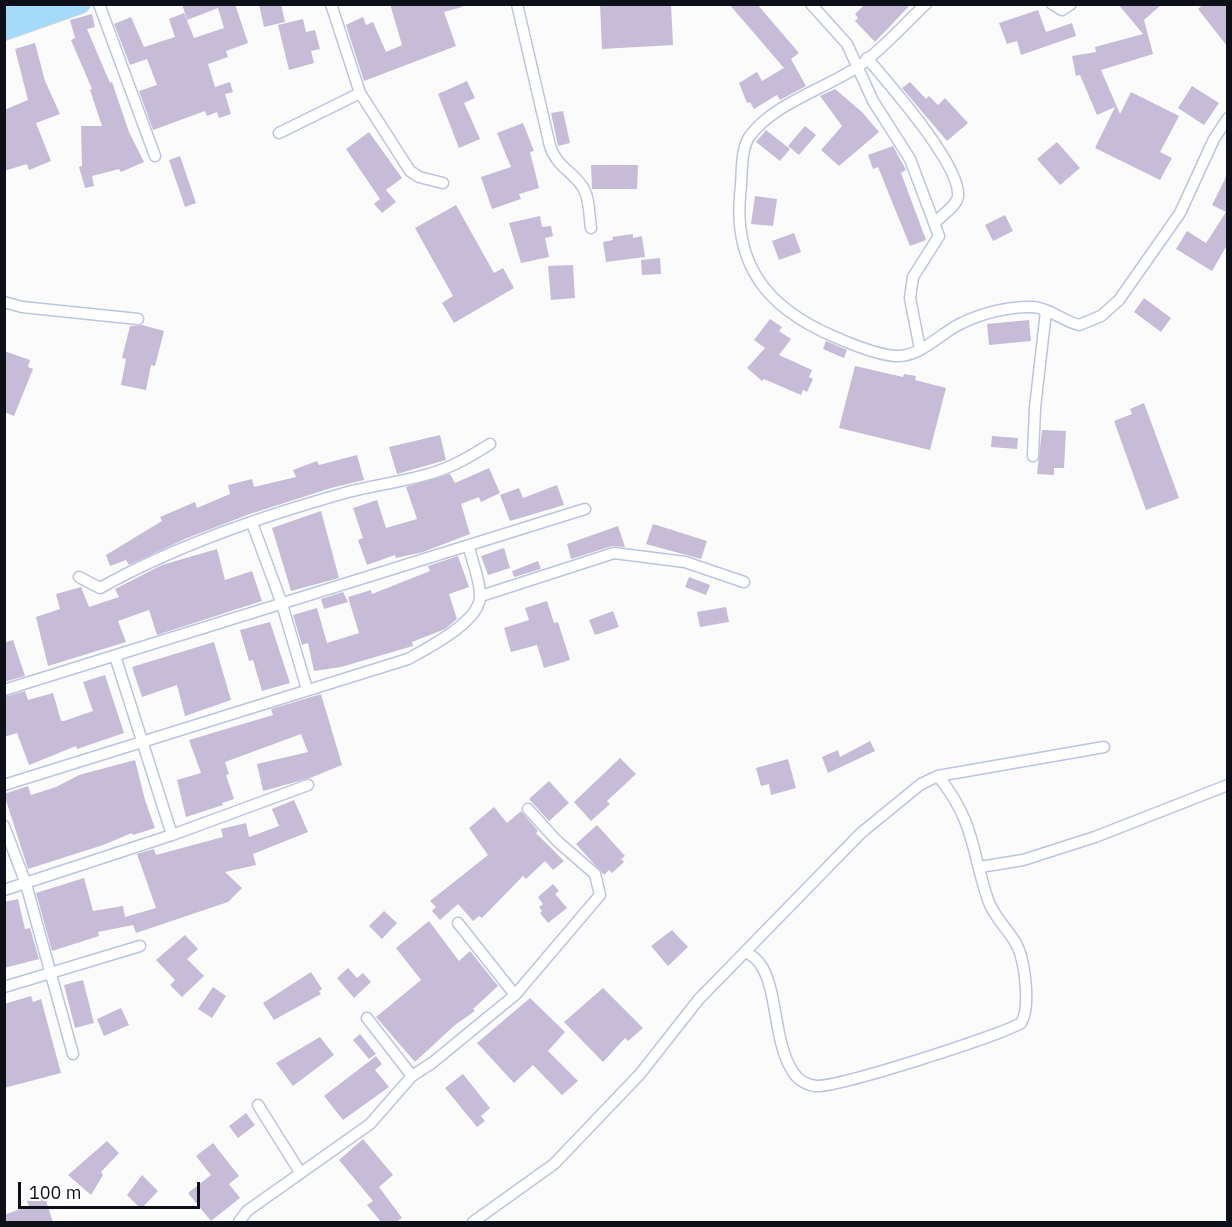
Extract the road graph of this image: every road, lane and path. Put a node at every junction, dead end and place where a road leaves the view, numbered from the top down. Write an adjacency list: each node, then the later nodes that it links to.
1 (41, 4): 10 (main road)
2 (81, 4): 11 (main road)
3 (99, 4): 16 (street)
4 (331, 4): 13 (street)
5 (517, 4): 19 (street)
6 (811, 4): 12 (street)
7 (926, 4): 12 (street)
8 (1052, 4): 9 (street)
9 (1071, 4)
10 (4, 16)
11 (4, 31)
12 (863, 62): 18 (street); 18 (street); 23 (street)
13 (360, 93): 15 (street); 17 (street)
14 (1227, 118): 21 (street)
15 (279, 134)
16 (155, 156)
17 (443, 183)
18 (934, 222): 23 (street)
19 (591, 228)
20 (4, 302): 22 (street)
21 (1046, 310): 23 (street); 25 (street)
22 (138, 319)
23 (920, 349)
24 (490, 444): 27 (street)
25 (1033, 456)
26 (585, 509): 28 (street)
27 (252, 523): 29 (street); 32 (street)
28 (469, 547): 31 (street); 32 (street)
29 (80, 577)
30 (744, 582): 31 (street)
31 (481, 596): 34 (street)
32 (282, 604): 33 (street); 34 (street)
33 (115, 656): 35 (street); 36 (street)
34 (307, 689): 36 (street)
35 (4, 690)
36 (142, 742): 40 (street); 44 (street)
37 (1104, 747): 38 (street)
38 (938, 776): 45 (street); 50 (street)
39 (1227, 784): 45 (street)
40 (4, 785)
41 (308, 786): 44 (street)
42 (528, 809): 53 (street)
43 (4, 826): 46 (street)
44 (172, 835): 46 (street)
45 (980, 867): 50 (street)
46 (26, 884): 47 (street); 51 (street)
47 (4, 890)
48 (458, 923): 53 (street)
49 (140, 946): 51 (street)
50 (746, 952): 60 (street)
51 (52, 973): 52 (street); 55 (street)
52 (4, 987)
53 (515, 995): 56 (street)
54 (367, 1018): 56 (street)
55 (73, 1054)
56 (412, 1076): 58 (street)
57 (258, 1105): 58 (street)
58 (300, 1172): 59 (street)
59 (240, 1222)
60 (473, 1222)

